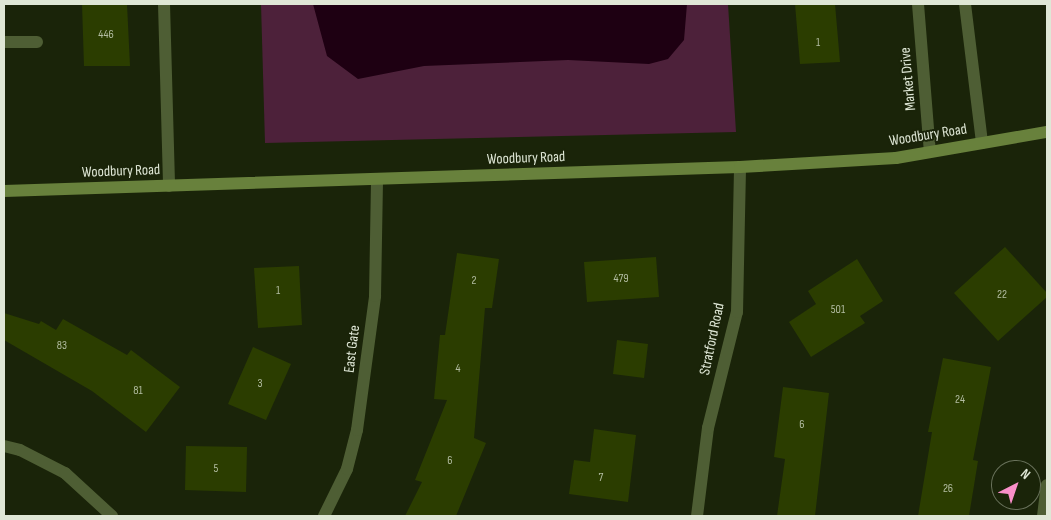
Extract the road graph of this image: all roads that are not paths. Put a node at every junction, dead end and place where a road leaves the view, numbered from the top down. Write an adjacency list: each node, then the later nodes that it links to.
1 (164, 4): 11 (street)
2 (918, 4): 8 (street, Market Drive)
3 (965, 4): 7 (street)
4 (4, 42): 5 (street)
5 (37, 42)
6 (1047, 132): 7 (main road, Woodbury Road)
7 (982, 143): 8 (main road, Woodbury Road)
8 (930, 152): 9 (main road, Woodbury Road)
9 (740, 167): 10 (main road, Woodbury Road); 17 (street, Stratford Road)
10 (377, 179): 11 (main road, Woodbury Road); 16 (street, East Gate)
11 (169, 186): 12 (main road, Woodbury Road)
12 (4, 191)
13 (4, 446): 15 (street)
14 (1047, 485): 18 (street)
15 (112, 516)
16 (324, 516)
17 (697, 516)
18 (1043, 516)

